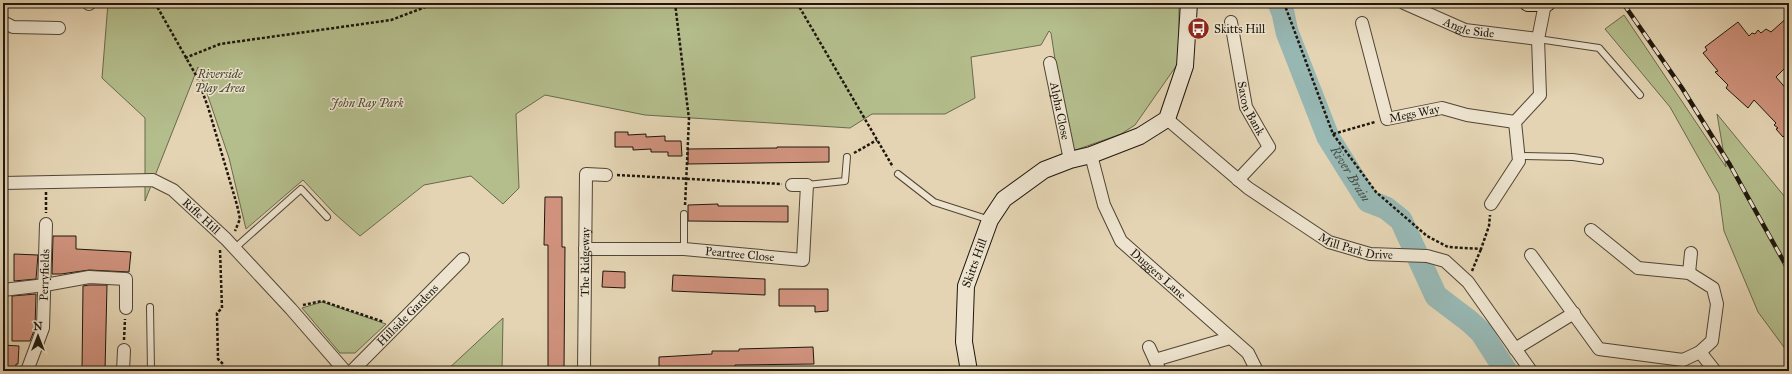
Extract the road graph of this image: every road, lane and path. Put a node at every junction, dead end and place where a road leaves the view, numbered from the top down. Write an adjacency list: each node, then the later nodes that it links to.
1 (155, 3): 15 (path)
2 (436, 3): 15 (path)
3 (675, 3): 30 (path)
4 (797, 3): 22 (path)
5 (1189, 3): 19 (street)
6 (1284, 3): 21 (path)
7 (1404, 3): 14 (street, Angle Side)
8 (1528, 3): 9 (street)
9 (1546, 3): 14 (street)
10 (3, 22): 13 (street)
11 (1231, 22): 31 (street, Saxon Bank)
12 (1362, 23): 18 (street, Megs Way)
13 (59, 28)
14 (1538, 39): 17 (lane); 20 (street)
15 (185, 58): 42 (path)
16 (1050, 63): 26 (street, Alpha Close)
17 (1640, 95)
18 (1387, 119): 20 (street, Megs Way); 21 (path)
19 (1167, 120): 23 (street, Skitts Hill); 31 (street, Mill Park Drive)
20 (1515, 122): 24 (street)
21 (1333, 134): 46 (path)
22 (878, 140): 25 (path); 28 (path)
23 (1091, 155): 26 (street, Skitts Hill); 59 (street, Duggers Lane)
24 (1518, 156): 27 (lane); 36 (street)
25 (847, 157): 35 (lane)
26 (1070, 160): 39 (street, Skitts Hill)
27 (1600, 161)
28 (898, 174): 39 (lane)
29 (606, 175): 30 (path); 44 (street, The Ridgeway)
30 (687, 178): 34 (path); 37 (path)
31 (1238, 180): 51 (street, Mill Park Drive)
32 (46, 182): 33 (street, Rifle Hill); 40 (path); 42 (street, Rifle Hill)
33 (3, 183)
34 (792, 184): 35 (street)
35 (808, 184): 45 (street, Peartree Close)
36 (1490, 204): 46 (path)
37 (684, 214): 45 (lane)
38 (327, 217): 43 (lane)
39 (990, 220): 72 (street, Skitts Hill)
40 (46, 224): 52 (street, Perryfields)
41 (1591, 230): 50 (street)
42 (223, 236): 43 (street, Rifle Hill); 68 (path)
43 (235, 248): 56 (street, Rifle Hill)
44 (585, 249): 45 (street, Peartree Close); 71 (street, The Ridgeway)
45 (684, 249)
46 (1481, 249): 51 (path)
47 (1691, 253): 50 (street)
48 (1530, 255): 57 (street)
49 (464, 259): 58 (street, Hillside Gardens)
50 (1689, 273): 63 (street)
51 (1468, 282): 61 (street, Mill Park Drive)
52 (45, 285): 53 (street); 55 (street); 65 (street, Perryfields)
53 (3, 290)
54 (150, 307): 67 (lane)
55 (126, 308): 62 (path)
56 (291, 309): 58 (path); 69 (street, Rifle Hill)
57 (1574, 313): 61 (street); 63 (street)
58 (397, 327): 70 (street, Hillside Gardens)
59 (1230, 338): 64 (street); 73 (street, Duggers Lane)
60 (1149, 347): 64 (street)
61 (1515, 348): 74 (street, Mill Park Drive)
62 (124, 350): 66 (street)
63 (1700, 352): 75 (street)
64 (1157, 366)
65 (26, 371)
66 (123, 371)
67 (151, 371)
68 (223, 371)
69 (345, 371)
70 (352, 371)
71 (584, 371)
72 (969, 371)
73 (1257, 371)
74 (1531, 371)
75 (1715, 371)

